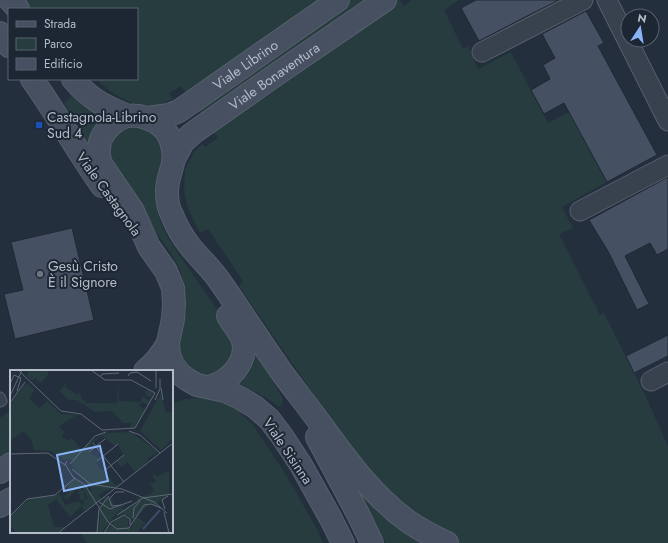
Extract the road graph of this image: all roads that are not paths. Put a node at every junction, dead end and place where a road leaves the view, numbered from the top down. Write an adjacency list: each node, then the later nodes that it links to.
1 (10, 0): 6 (main road)
2 (338, 0): 12 (main road, Viale Librino)
3 (385, 0): 14 (main road, Viale Bonaventura)
4 (583, 0): 9 (street)
5 (606, 0): 13 (street)
6 (17, 8)
7 (0, 33): 8 (main road)
8 (8, 45)
9 (482, 52)
10 (33, 80): 18 (main road, Viale Castagnola)
11 (74, 80): 12 (main road)
12 (138, 117): 14 (main road); 18 (main road)
13 (668, 121)
14 (173, 161): 17 (main road)
15 (668, 164): 16 (street)
16 (580, 211)
17 (189, 245): 22 (main road); 24 (main road)
18 (149, 247): 19 (main road)
19 (168, 343): 20 (main road); 24 (main road)
20 (146, 370)
21 (668, 372): 23 (street)
22 (283, 374): 32 (main road); 34 (main road)
23 (650, 381)
24 (203, 386): 25 (main road, Viale Sisinna); 33 (main road, Viale Sisinna)
25 (173, 389)
26 (0, 397): 27 (lane)
27 (0, 402)
28 (10, 465): 29 (main road)
29 (0, 472)
30 (10, 500): 31 (main road)
31 (0, 506)
32 (440, 540)
33 (343, 543)
34 (372, 543)

